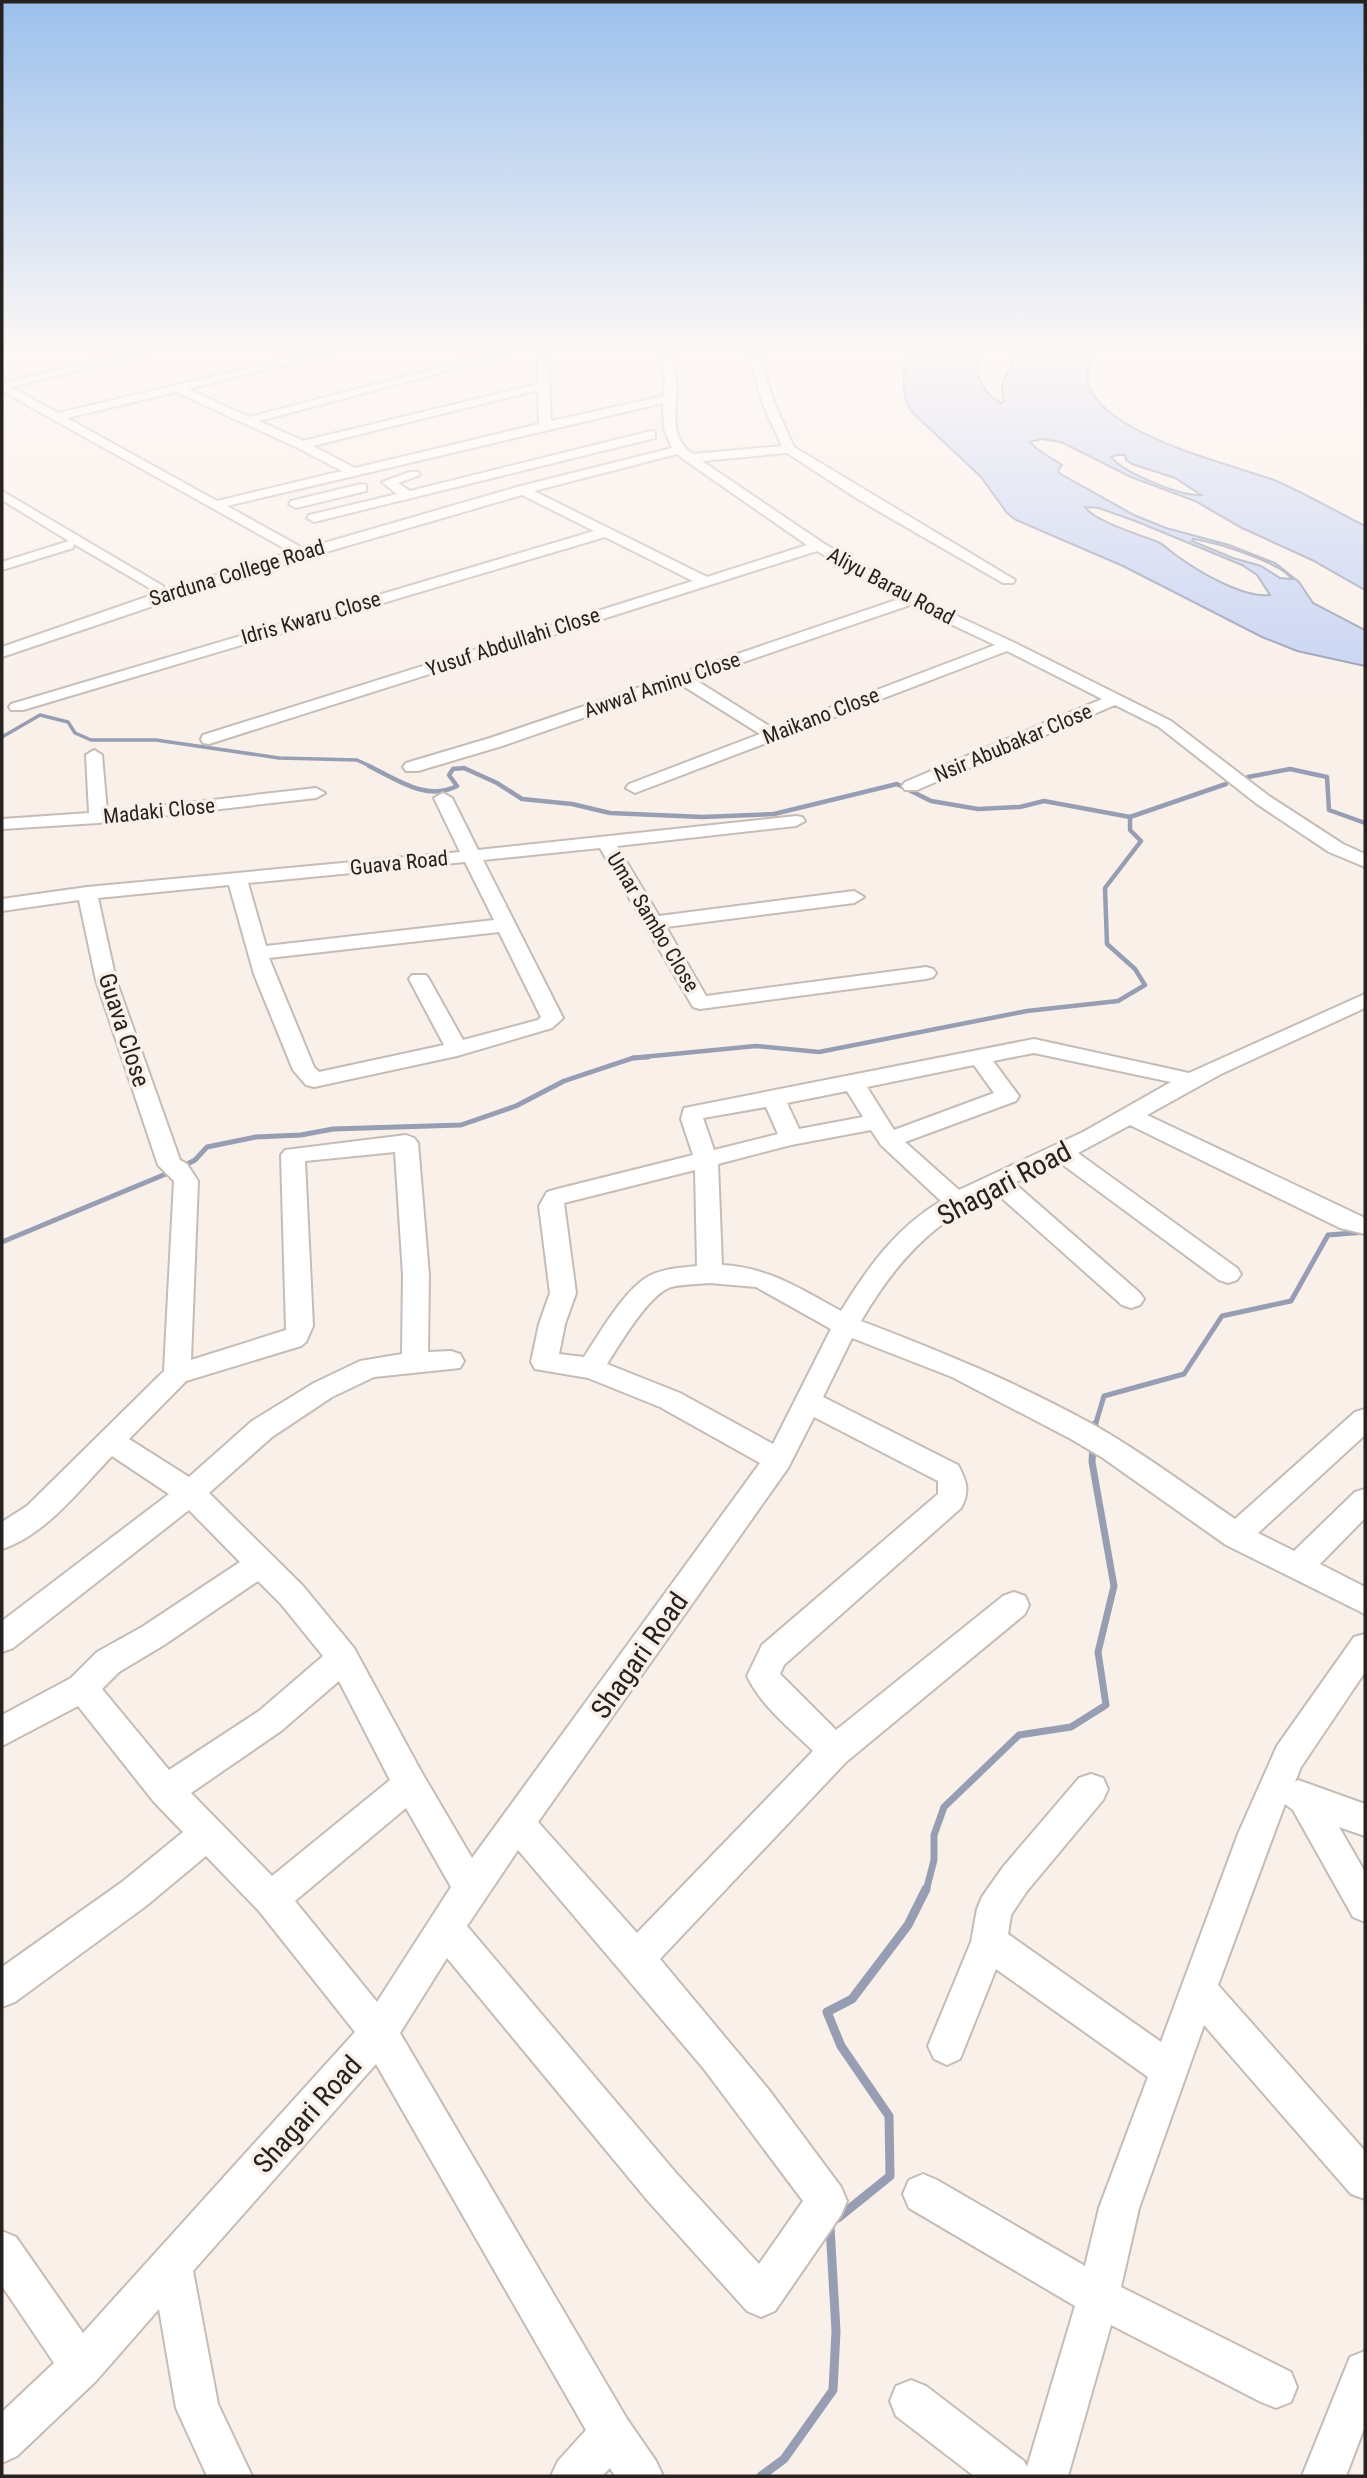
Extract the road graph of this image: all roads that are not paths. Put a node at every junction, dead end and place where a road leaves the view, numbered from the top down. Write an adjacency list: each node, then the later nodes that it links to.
1 (153, 470): 20 (street)
2 (349, 470): 9 (street)
3 (363, 470): 9 (street)
4 (511, 470): 12 (street)
5 (604, 470): 17 (street, Sarduna College Road)
6 (606, 470): 13 (street, Sarduna College Road)
7 (708, 470): 25 (street, Aliyu Barau Road)
8 (821, 470): 28 (street)
9 (353, 472): 20 (street)
10 (414, 475): 15 (street)
11 (361, 488): 16 (street)
12 (436, 488): 15 (street); 17 (street)
13 (522, 490): 17 (street, Sarduna College Road); 23 (street)
14 (2, 495): 30 (street)
15 (408, 495): 21 (street)
16 (324, 498): 18 (street); 21 (street)
17 (465, 503): 26 (street, Sarduna College Road); 34 (street, Sarduna College Road)
18 (296, 504)
19 (2, 505): 24 (street)
20 (216, 505): 26 (street)
21 (345, 511): 22 (street)
22 (314, 518)
23 (606, 532): 29 (street); 37 (street, Idris Kwaru Close)
24 (68, 545): 27 (street); 30 (street)
25 (818, 547): 29 (street, Yusuf Abdullahi Close); 31 (street, Aliyu Barau Road)
26 (295, 549): 30 (street, Sarduna College Road)
27 (2, 566)
28 (1008, 580)
29 (704, 581): 39 (street, Yusuf Abdullahi Close)
30 (152, 591): 32 (street, Sarduna College Road)
31 (911, 600): 33 (street, Aliyu Barau Road); 35 (street, Awwal Aminu Close)
32 (2, 645)
33 (1009, 645): 36 (street, Aliyu Barau Road); 38 (street, Maikano Close)
34 (2, 652)
35 (681, 678): 38 (street); 41 (street, Awwal Aminu Close)
36 (1115, 699): 42 (street, Nsir Abubakar Close); 51 (street, Aliyu Barau Road)
37 (17, 707)
38 (772, 735): 43 (street, Maikano Close)
39 (209, 739)
40 (94, 755): 46 (street)
41 (412, 767)
42 (911, 786)
43 (635, 788)
44 (316, 793): 46 (street, Madaki Close)
45 (443, 798): 50 (street)
46 (98, 818): 48 (street, Madaki Close)
47 (796, 821): 49 (street, Guava Road)
48 (2, 824)
49 (606, 842): 50 (street, Guava Road); 56 (street, Umar Sambo Close)
50 (472, 856): 52 (street, Guava Road); 57 (street)
51 (1365, 860)
52 (237, 879): 53 (street, Guava Road); 58 (street)
53 (87, 892): 55 (street, Guava Road); 82 (street, Guava Close)
54 (854, 897): 56 (street)
55 (2, 905)
56 (654, 923): 59 (street, Umar Sambo Close)
57 (506, 925): 58 (street); 62 (street)
58 (259, 953): 62 (street)
59 (926, 973)
60 (419, 979): 62 (street)
61 (1365, 1000): 64 (street, Shagari Road)
62 (457, 1049)
63 (980, 1059): 64 (street); 65 (street); 68 (street)
64 (1192, 1080): 67 (street, Shagari Road)
65 (858, 1082): 66 (street); 68 (street)
66 (774, 1099): 69 (street); 71 (street)
67 (1129, 1116): 70 (street, Shagari Road); 74 (street)
68 (883, 1131): 69 (street); 73 (street)
69 (791, 1138): 71 (street)
70 (1060, 1152): 72 (street, Shagari Road); 76 (street)
71 (706, 1160): 75 (street); 81 (street)
72 (997, 1181): 73 (street, Shagari Road); 77 (street)
73 (958, 1203): 78 (street, Shagari Road)
74 (1365, 1226)
75 (710, 1274): 78 (street); 81 (street)
76 (1228, 1274)
77 (1131, 1299)
78 (844, 1324): 83 (street, Shagari Road); 89 (street)
79 (451, 1361): 80 (street)
80 (415, 1362): 82 (street); 87 (street)
81 (591, 1368): 86 (street)
82 (177, 1374): 85 (street)
83 (809, 1402): 86 (street, Shagari Road); 100 (street)
84 (1365, 1419): 89 (street)
85 (111, 1441): 87 (street); 90 (street)
86 (778, 1460): 106 (street, Shagari Road)
87 (190, 1493): 91 (street); 95 (street)
88 (1365, 1500): 92 (street)
89 (1236, 1536): 92 (street)
90 (2, 1537)
91 (261, 1563): 97 (street); 98 (street)
92 (1297, 1568): 93 (street)
93 (1365, 1601)
94 (1014, 1605): 100 (street)
95 (2, 1639)
96 (1365, 1647): 104 (street)
97 (343, 1657): 101 (street); 103 (street)
98 (82, 1688): 99 (street); 103 (street)
99 (2, 1731)
100 (835, 1751): 113 (street)
101 (410, 1784): 108 (street); 109 (street)
102 (1091, 1789): 112 (street)
103 (166, 1791): 107 (street)
104 (1289, 1793): 105 (street); 110 (street); 115 (street)
105 (1365, 1820)
106 (518, 1825): 108 (street, Shagari Road); 113 (street)
107 (208, 1832): 109 (street); 114 (street)
108 (471, 1888): 111 (street, Shagari Road)
109 (271, 1899): 116 (street)
110 (1365, 1905)
111 (446, 1929): 113 (street); 116 (street, Shagari Road)
112 (989, 1942): 117 (street); 118 (street)
113 (637, 1958)
114 (2, 1989)
115 (1198, 1990): 118 (street); 119 (street)
116 (379, 2033): 122 (street, Shagari Road); 128 (street)
117 (947, 2046)
118 (1169, 2070): 123 (street)
119 (1365, 2180)
120 (923, 2194): 123 (street)
121 (2, 2251): 124 (street)
122 (172, 2264): 124 (street, Shagari Road); 130 (street)
123 (1098, 2297): 126 (street); 134 (street)
124 (81, 2366): 129 (street, Shagari Road)
125 (1365, 2372): 135 (street)
126 (1276, 2387)
127 (911, 2401): 133 (street)
128 (611, 2434): 131 (street); 132 (street)
129 (2, 2441)
130 (230, 2476)
131 (573, 2476)
132 (641, 2476)
133 (1009, 2476)
134 (1045, 2476)
135 (1324, 2476)

